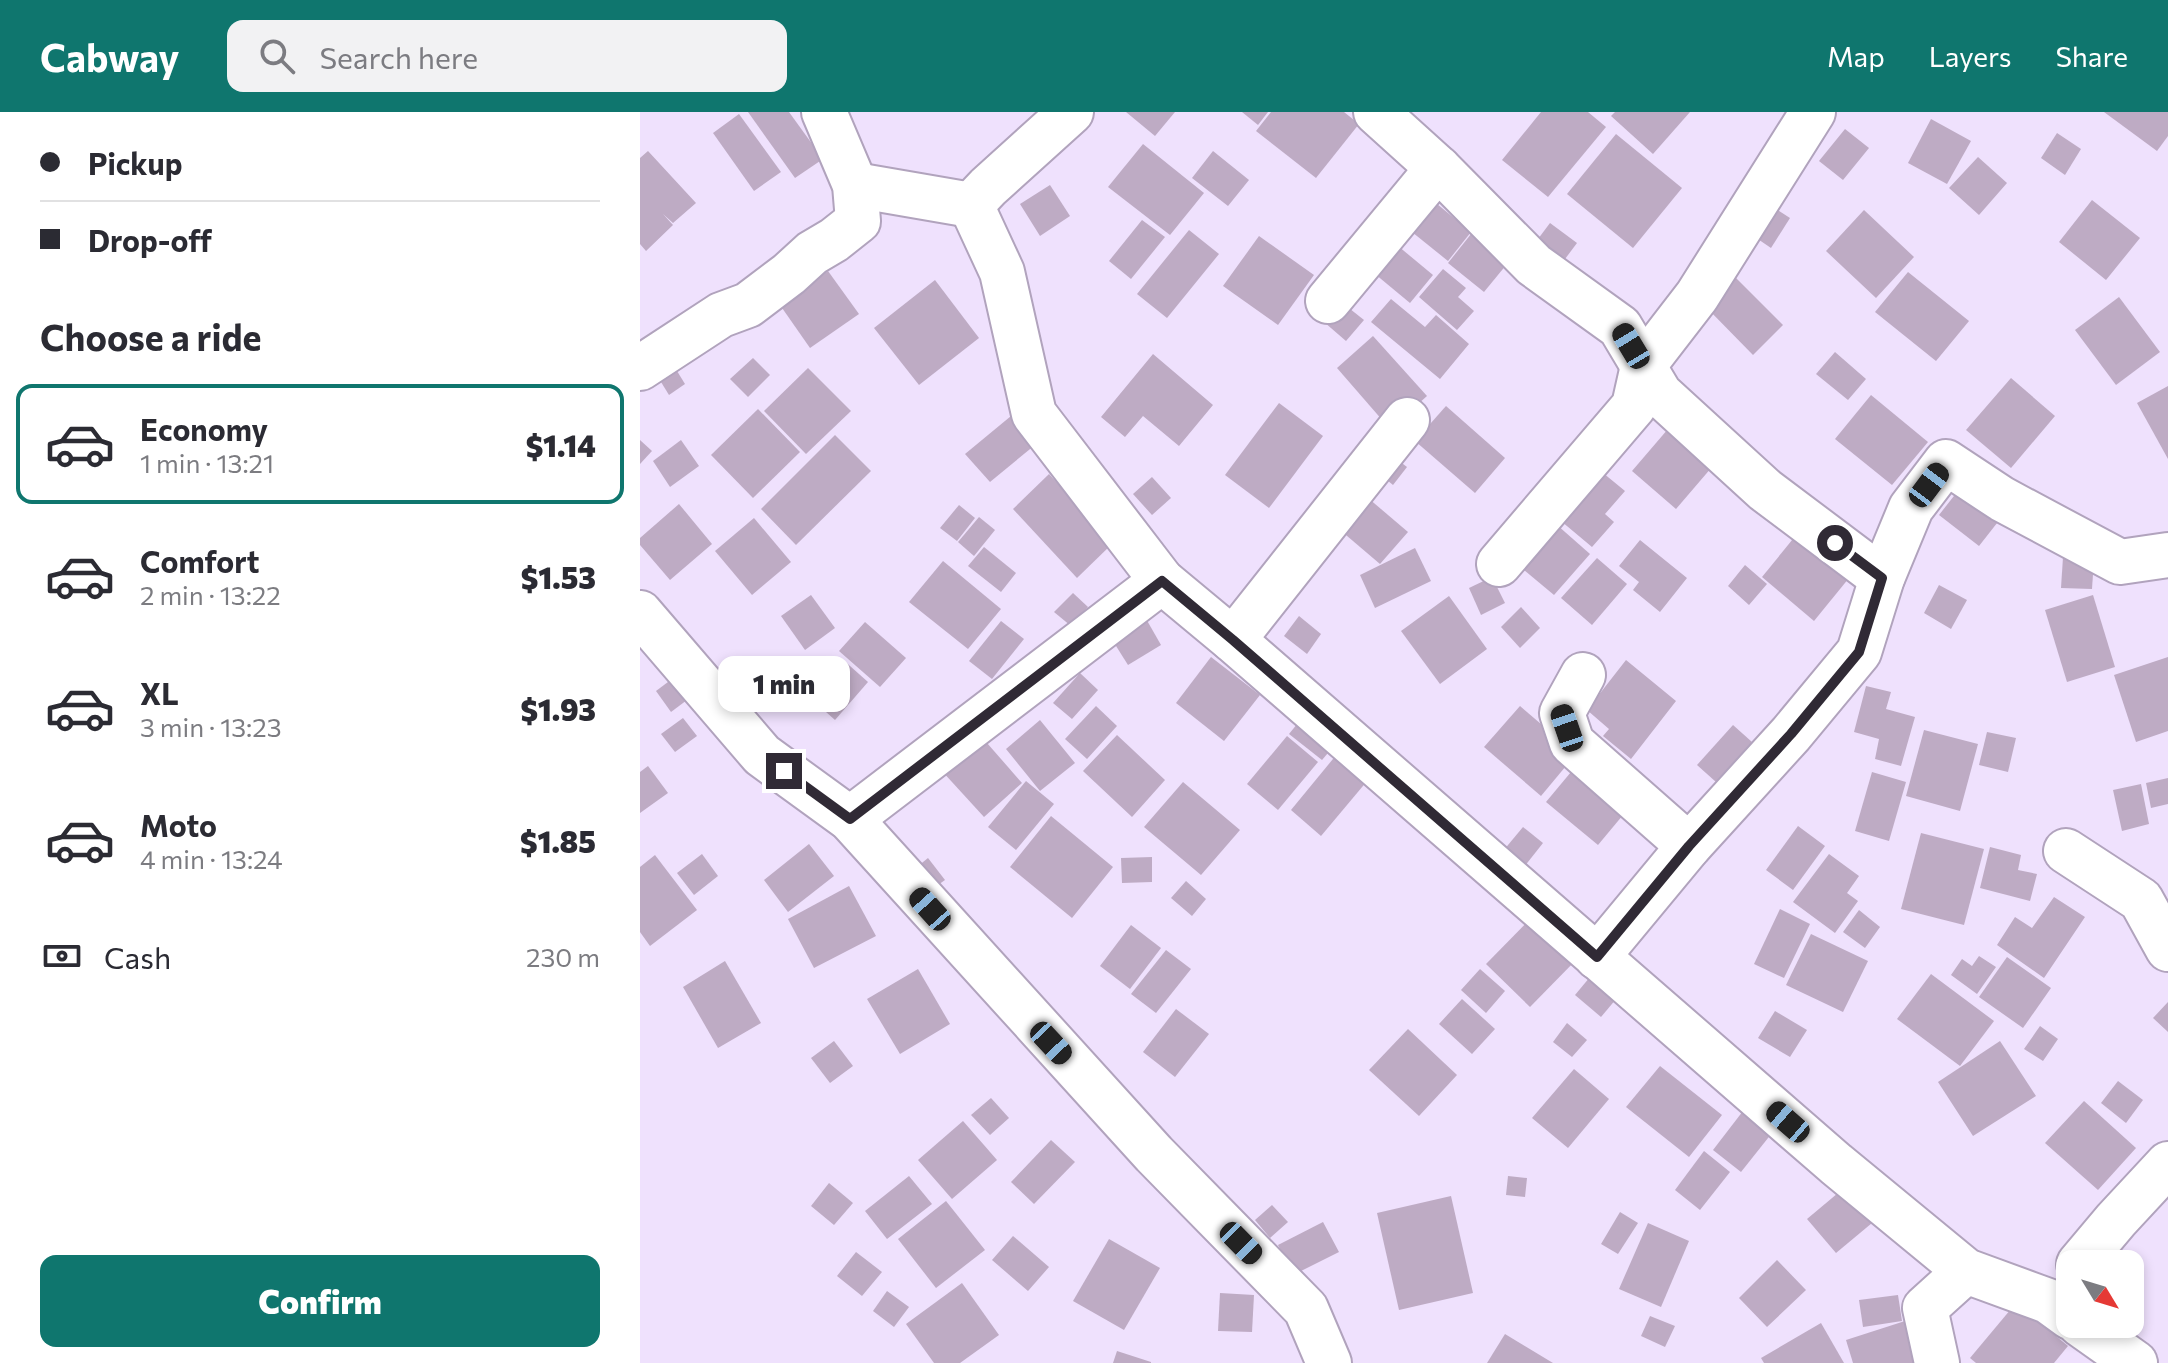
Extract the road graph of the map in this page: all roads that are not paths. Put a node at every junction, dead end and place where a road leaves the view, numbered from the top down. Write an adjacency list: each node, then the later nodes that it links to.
1 (824, 112): 6 (street)
2 (1071, 112): 7 (street)
3 (1376, 112): 5 (street)
4 (1813, 112): 9 (street)
5 (1438, 168): 8 (street); 9 (street)
6 (855, 185): 7 (street); 10 (street)
7 (971, 205): 15 (street)
8 (1328, 301)
9 (1643, 366): 13 (street); 14 (street)
10 (640, 368)
11 (1407, 420): 17 (street)
12 (2168, 555): 14 (street)
13 (1499, 564)
14 (1882, 578): 20 (street)
15 (1162, 581): 17 (street); 19 (street)
16 (640, 613): 19 (street)
17 (1233, 640): 23 (street)
18 (1583, 675): 20 (street)
19 (850, 819): 29 (street)
20 (1689, 846): 23 (street)
21 (2066, 851): 22 (street)
22 (2168, 949)
23 (1597, 957): 26 (street)
24 (2168, 1164): 25 (street)
25 (2091, 1250)
26 (1966, 1271): 27 (street); 30 (street)
27 (2056, 1300)
28 (2106, 1338): 31 (street)
29 (1329, 1363)
30 (1937, 1363)
31 (2135, 1363)

